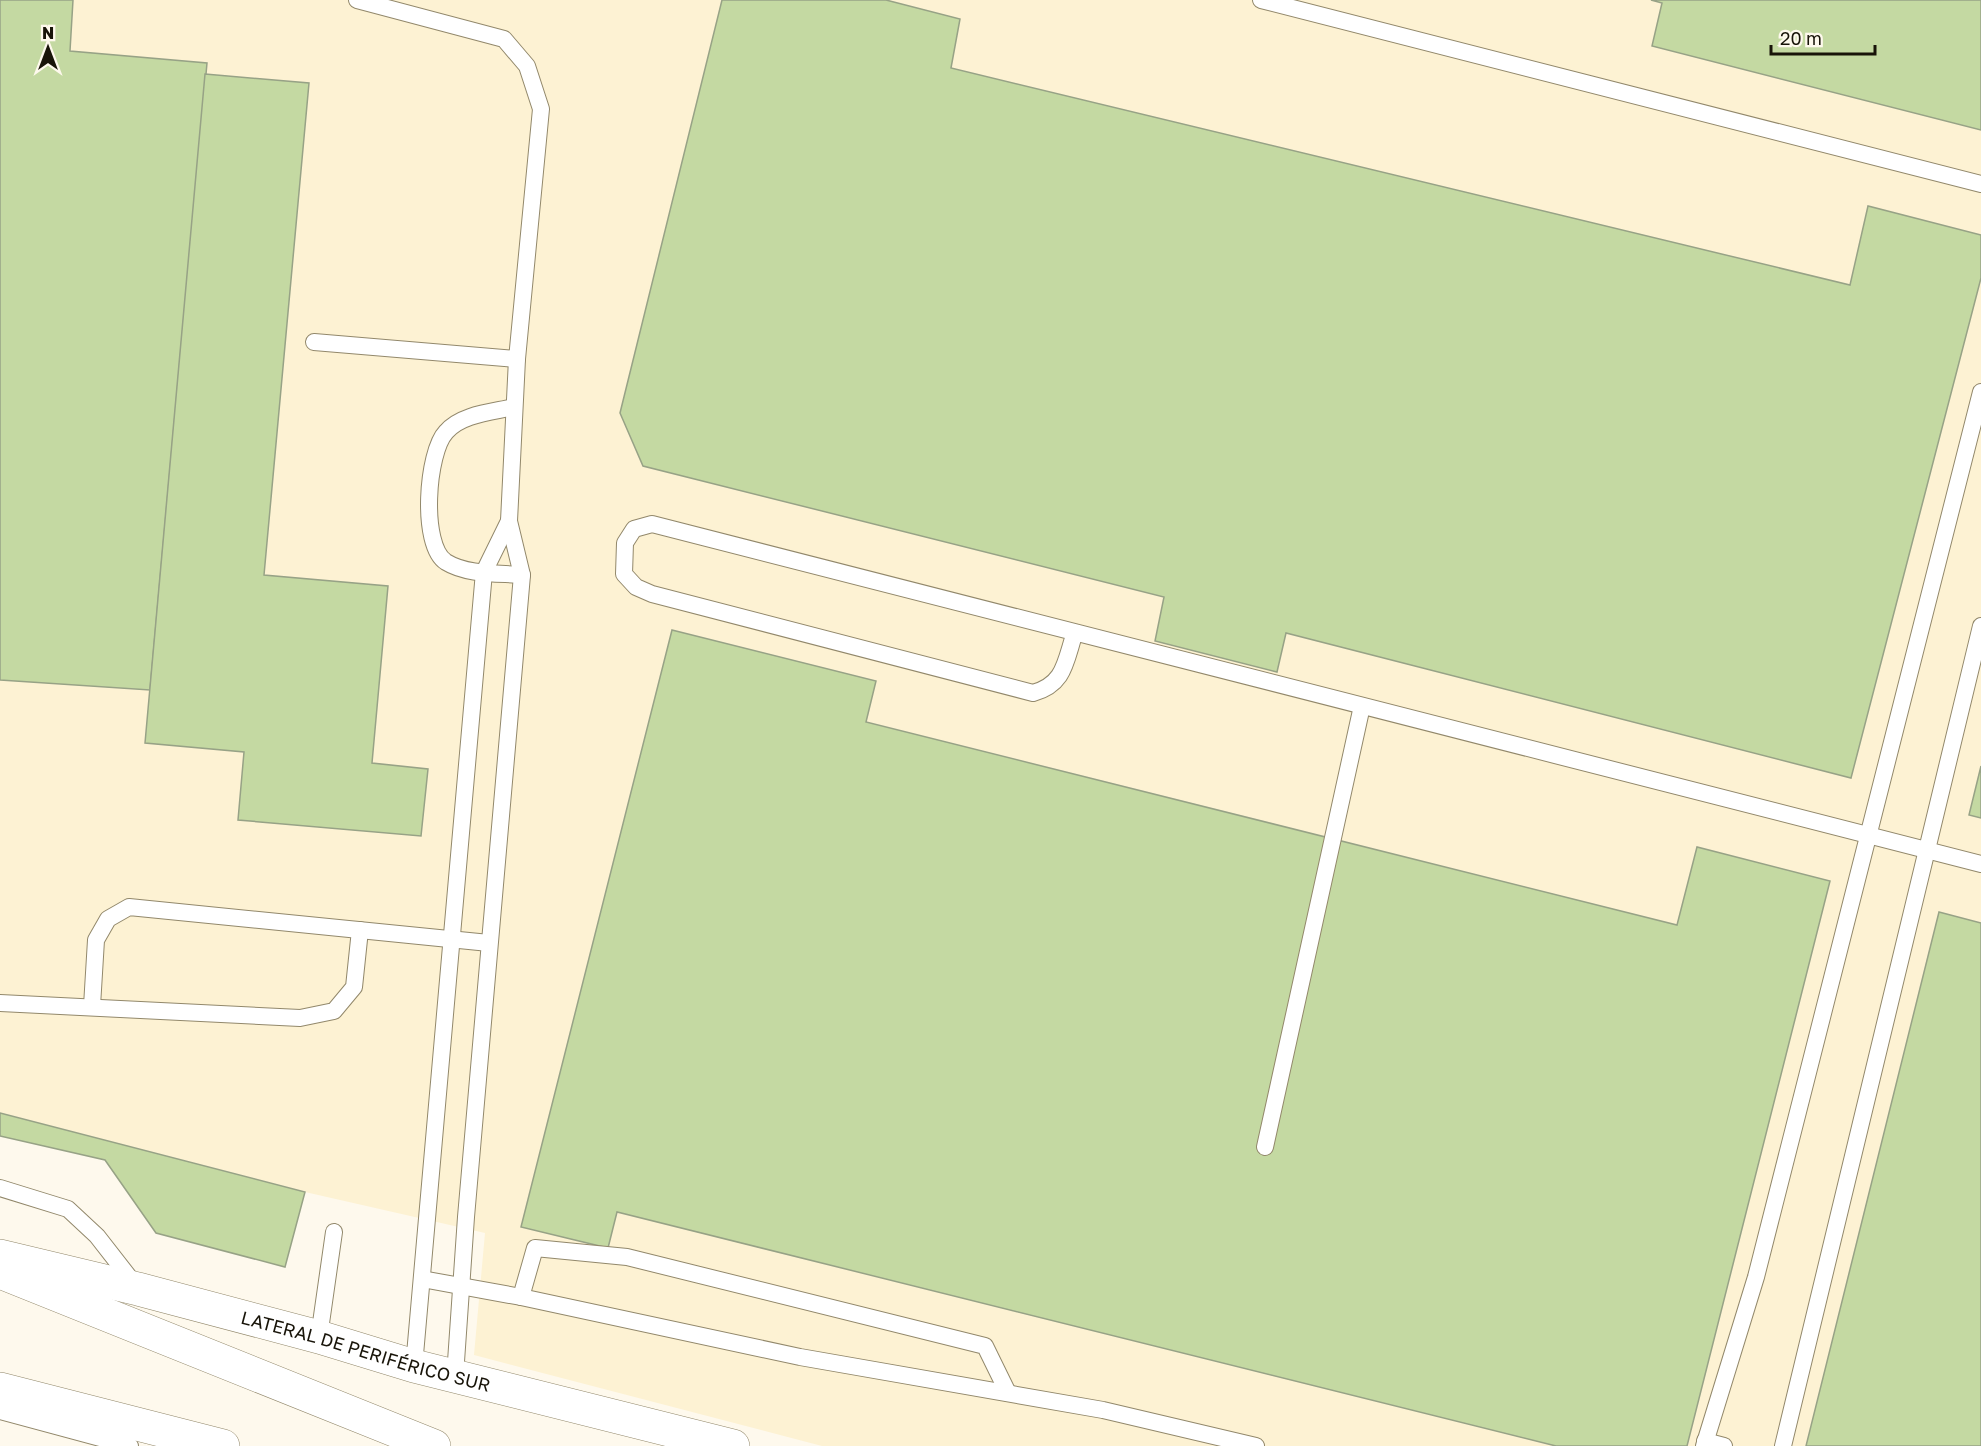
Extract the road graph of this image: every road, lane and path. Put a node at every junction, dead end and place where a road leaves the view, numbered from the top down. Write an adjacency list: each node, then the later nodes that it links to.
1 (357, 0): 5 (lane)
2 (1261, 0): 3 (lane)
3 (1981, 184)
4 (314, 342): 5 (lane)
5 (517, 359): 7 (lane)
6 (1981, 392): 14 (lane)
7 (514, 407): 8 (lane); 9 (lane)
8 (508, 521): 9 (lane); 10 (lane)
9 (484, 572): 10 (lane); 18 (lane)
10 (522, 575): 19 (lane)
11 (1981, 626): 15 (lane)
12 (1075, 632): 12 (lane); 13 (lane)
13 (1362, 706): 14 (lane); 22 (lane)
14 (1868, 836): 15 (lane); 37 (lane)
15 (1927, 850): 16 (lane); 44 (lane)
16 (1981, 864)
17 (360, 930): 18 (lane); 21 (lane); 21 (lane)
18 (451, 939): 19 (lane); 27 (lane)
19 (489, 944): 28 (lane)
20 (0, 1002): 21 (lane)
21 (92, 1006)
22 (1265, 1147)
23 (0, 1188): 29 (lane)
24 (334, 1232): 31 (lane)
25 (0, 1256): 29 (main road, LATERAL DE PERIFÉRICO SUR)
26 (0, 1272): 40 (main road)
27 (422, 1279): 28 (lane); 32 (lane)
28 (462, 1286): 30 (lane); 33 (lane)
29 (138, 1289): 31 (main road, LATERAL DE PERIFÉRICO SUR)
30 (521, 1297): 35 (lane); 35 (lane)
31 (319, 1336): 32 (main road, LATERAL DE PERIFÉRICO SUR)
32 (414, 1366): 33 (main road, LATERAL DE PERIFÉRICO SUR)
33 (455, 1376): 41 (main road, LATERAL DE PERIFÉRICO SUR)
34 (0, 1389): 39 (main road)
35 (1008, 1393): 42 (lane)
36 (0, 1411): 38 (lane)
37 (1704, 1443): 43 (lane)
38 (130, 1446)
39 (223, 1446)
40 (434, 1446)
41 (733, 1446)
42 (1256, 1446)
43 (1724, 1446)
44 (1783, 1446)

